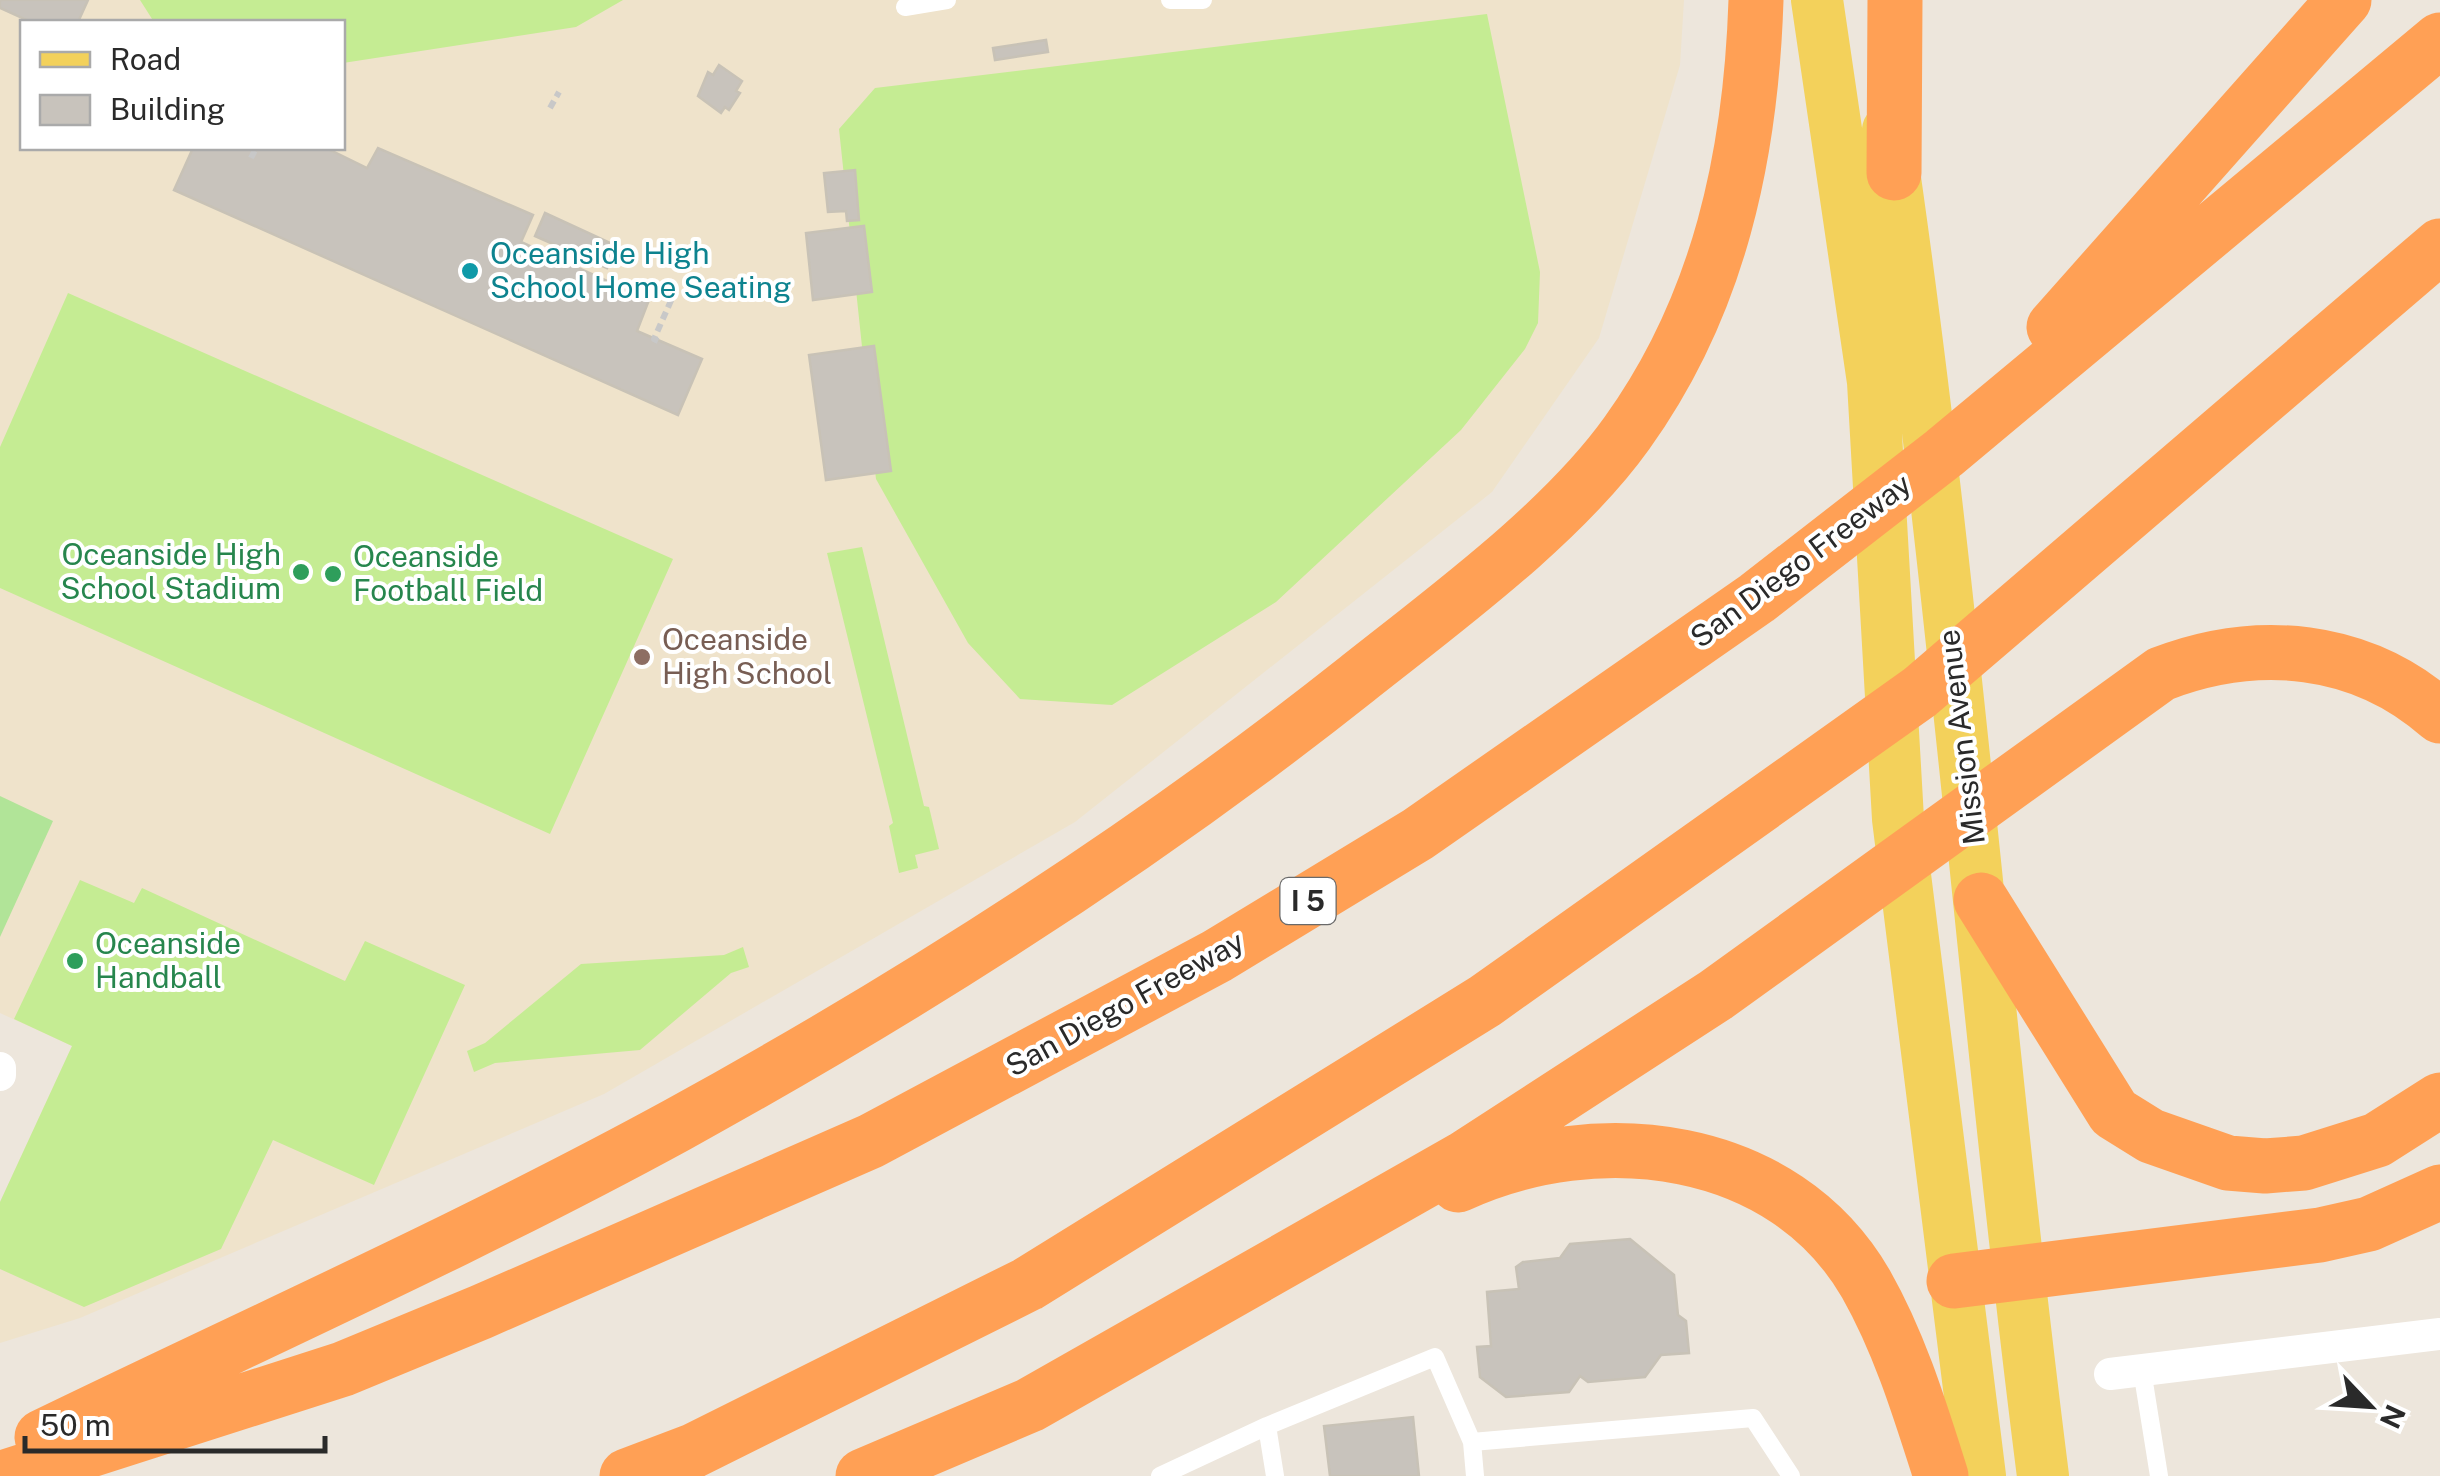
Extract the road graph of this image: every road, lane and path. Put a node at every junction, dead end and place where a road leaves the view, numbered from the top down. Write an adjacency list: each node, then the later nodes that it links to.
1 (948, 0): 9 (lane)
2 (1170, 0): 3 (lane)
3 (1203, 0)
4 (1756, 0): 31 (highway)
5 (1817, 0): 26 (main road)
6 (1869, 0): 15 (main road, Mission Avenue)
7 (1895, 0): 15 (highway)
8 (2344, 0): 19 (highway)
9 (905, 6)
10 (2440, 40): 19 (highway, San Diego Freeway / I 5)
11 (559, 92): 12 (path)
12 (550, 108)
13 (255, 150): 14 (path)
14 (251, 158)
15 (1894, 174): 21 (main road, Mission Avenue)
16 (2440, 246): 33 (highway)
17 (673, 296): 18 (path)
18 (658, 340)
19 (1944, 453): 32 (highway, San Diego Freeway / I 5)
20 (2440, 716): 25 (highway)
21 (1981, 900): 22 (highway); 24 (main road, Mission Avenue)
22 (2440, 1100)
23 (2440, 1192): 24 (highway)
24 (2017, 1273): 26 (highway); 41 (main road, Mission Avenue)
25 (1255, 1277): 34 (highway); 39 (highway)
26 (1954, 1281): 40 (main road)
27 (2440, 1334): 28 (street)
28 (2126, 1372): 42 (lane)
29 (1267, 1426): 30 (lane); 35 (lane); 36 (lane)
30 (1472, 1442): 37 (lane); 38 (lane)
31 (0, 1457)
32 (9, 1476)
33 (627, 1476)
34 (863, 1476)
35 (1161, 1476)
36 (1276, 1476)
37 (1475, 1476)
38 (1790, 1476)
39 (1941, 1476)
40 (1980, 1476)
41 (2043, 1476)
42 (2159, 1476)

